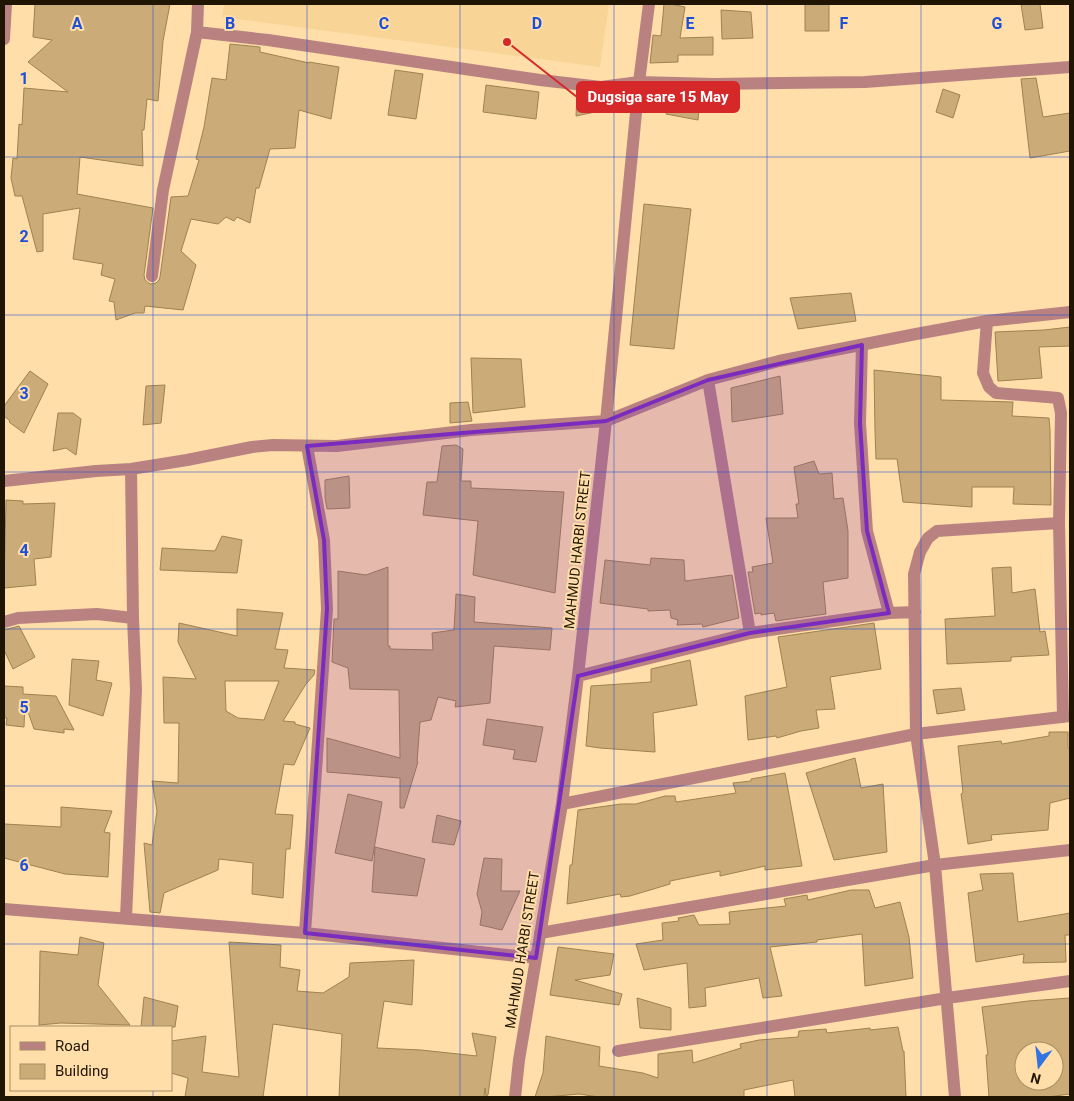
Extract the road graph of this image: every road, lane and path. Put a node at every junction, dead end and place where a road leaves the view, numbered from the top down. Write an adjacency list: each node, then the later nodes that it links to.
1 (6, 4): 5 (street)
2 (198, 4): 4 (street)
3 (648, 4): 7 (street, MAHMUD HARBI STREET)
4 (196, 32): 7 (street); 8 (street)
5 (4, 40)
6 (1070, 67): 7 (street)
7 (639, 82): 13 (street, MAHMUD HARBI STREET)
8 (152, 276)
9 (1070, 312): 10 (street)
10 (987, 321): 11 (street); 17 (street)
11 (862, 345): 12 (street); 19 (street)
12 (708, 380): 13 (street); 22 (street)
13 (606, 421): 14 (street); 23 (street, MAHMUD HARBI STREET)
14 (307, 446): 15 (street); 31 (street)
15 (131, 470): 16 (street); 20 (street)
16 (4, 481)
17 (1059, 523): 18 (street); 24 (street)
18 (915, 612): 19 (street); 25 (street)
19 (889, 613): 22 (street)
20 (133, 618): 21 (street); 30 (street)
21 (4, 622)
22 (750, 633): 23 (street)
23 (578, 676): 26 (street, MAHMUD HARBI STREET)
24 (1067, 716): 25 (street)
25 (916, 734): 26 (street); 28 (street)
26 (562, 804): 32 (street, MAHMUD HARBI STREET)
27 (1070, 850): 28 (street)
28 (935, 866): 32 (street); 35 (street)
29 (4, 909): 30 (street)
30 (126, 918): 31 (street)
31 (305, 933): 33 (street)
32 (540, 933): 33 (street, MAHMUD HARBI STREET)
33 (536, 958): 37 (street, MAHMUD HARBI STREET)
34 (1070, 981): 35 (street)
35 (947, 998): 36 (street); 38 (street)
36 (618, 1051)
37 (515, 1097)
38 (956, 1097)

